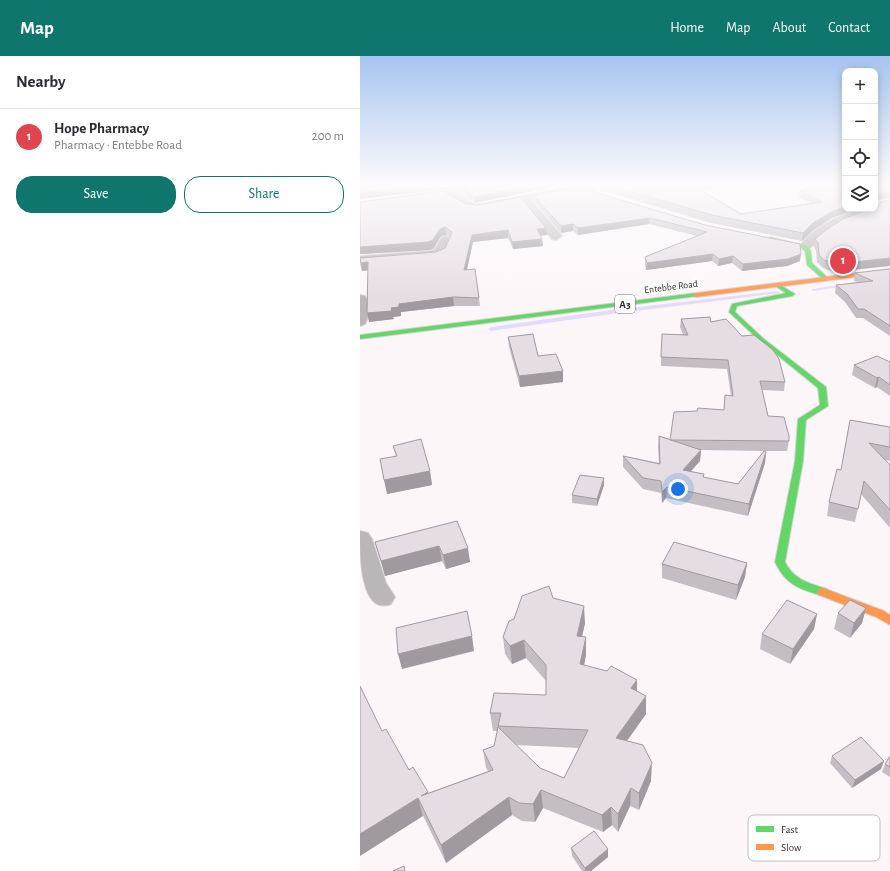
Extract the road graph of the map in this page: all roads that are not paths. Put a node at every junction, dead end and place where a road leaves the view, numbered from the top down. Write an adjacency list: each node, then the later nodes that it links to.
1 (547, 224): 3 (street)
2 (835, 224): 6 (street)
3 (556, 236)
4 (757, 237): 6 (street)
5 (446, 240): 7 (street)
6 (805, 247): 9 (street)
7 (360, 260)
8 (890, 271): 9 (street, Entebbe Road / A3)
9 (826, 279): 10 (street, Entebbe Road / A3)
10 (777, 285): 13 (street, Entebbe Road / A3); 16 (street)
11 (360, 299): 12 (street)
12 (360, 321)
13 (360, 337)
14 (360, 539): 15 (street)
15 (382, 597)
16 (890, 621)

